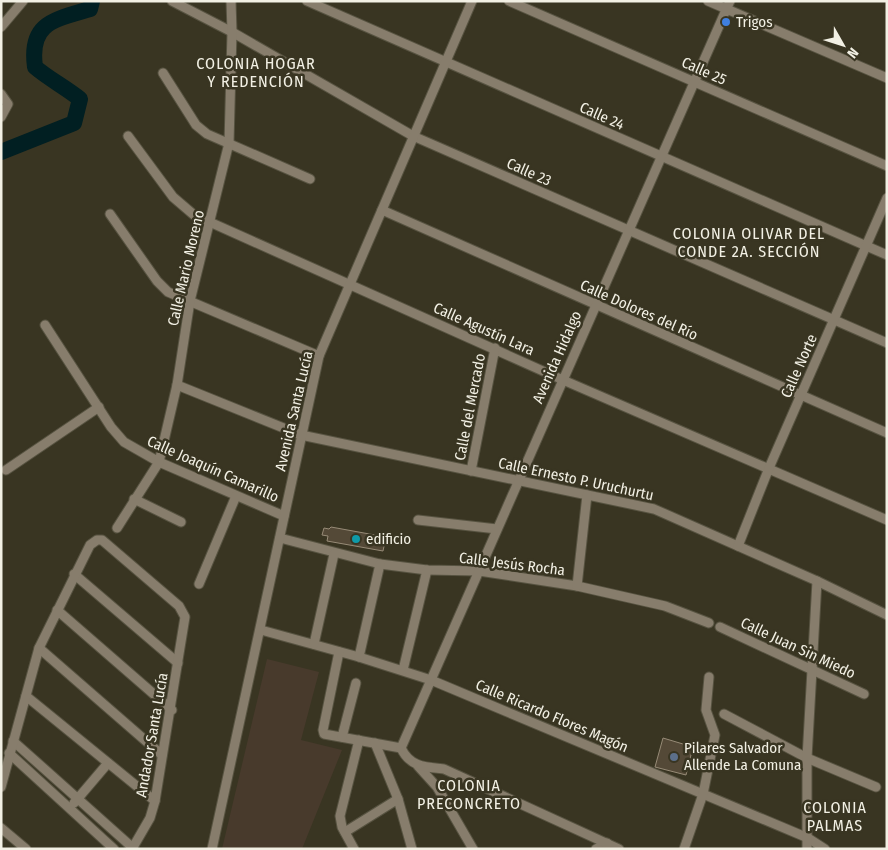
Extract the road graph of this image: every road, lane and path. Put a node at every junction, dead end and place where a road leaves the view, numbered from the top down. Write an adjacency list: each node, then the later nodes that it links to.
1 (23, 1): 9 (street)
2 (172, 1): 10 (street, Calle 23)
3 (231, 1): 10 (street, Calle Mario Moreno)
4 (306, 1): 11 (street, Calle 24)
5 (472, 1): 11 (street, Avenida Santa Lucía)
6 (509, 1): 14 (street, Calle 25)
7 (708, 1): 8 (street)
8 (728, 5): 13 (street); 14 (street, Avenida Hidalgo)
9 (1, 27)
10 (232, 32): 18 (street, Calle 23); 19 (street, Calle Mario Moreno)
11 (446, 62): 18 (street, Avenida Santa Lucía); 20 (street, Calle 24)
12 (163, 73): 19 (street)
13 (887, 78)
14 (694, 82): 20 (street, Avenida Hidalgo); 21 (street, Calle 25)
15 (1, 94): 16 (street)
16 (1, 117)
17 (128, 136): 26 (street, Calle Agustín Lara)
18 (413, 136): 24 (street, Avenida Santa Lucía); 27 (street, Calle 23)
19 (229, 143): 22 (street); 26 (street, Calle Mario Moreno)
20 (660, 156): 27 (street, Avenida Hidalgo); 28 (street, Calle 24)
21 (887, 166)
22 (310, 179)
23 (887, 198): 28 (street, Calle Norte)
24 (382, 210): 30 (street, Avenida Santa Lucía); 32 (street, Calle Dolores del Río)
25 (110, 214): 31 (street)
26 (211, 223): 30 (street, Calle Agustín Lara); 31 (street, Calle Mario Moreno)
27 (627, 231): 32 (street, Avenida Hidalgo); 33 (street, Calle 23)
28 (866, 246): 29 (street, Calle 24); 33 (street, Calle Norte)
29 (887, 255)
30 (348, 283): 36 (street, Calle Agustín Lara); 37 (street, Avenida Santa Lucía)
31 (190, 301): 37 (street); 39 (street, Calle Mario Moreno)
32 (595, 306): 38 (street, Avenida Hidalgo); 40 (street, Calle Dolores del Río)
33 (834, 320): 35 (street, Calle 23); 40 (street, Calle Norte)
34 (45, 325): 41 (street, Calle Joaquín Camarillo)
35 (887, 343)
36 (495, 348): 38 (street, Calle Agustín Lara); 47 (street, Calle del Mercado)
37 (319, 356): 43 (street, Avenida Santa Lucía)
38 (563, 380): 45 (street, Calle Agustín Lara); 48 (street, Avenida Hidalgo)
39 (177, 385): 43 (street, Calle Ernesto P. Uruchurtu); 44 (street, Calle Mario Moreno)
40 (801, 395): 42 (street, Calle Dolores del Río); 45 (street, Calle Norte)
41 (99, 407): 44 (street, Calle Joaquín Camarillo); 46 (street)
42 (887, 433)
43 (301, 435): 47 (street, Calle Ernesto P. Uruchurtu); 52 (street, Avenida Santa Lucía)
44 (159, 462): 50 (street, Calle Joaquín Camarillo); 51 (street, Calle Mario Moreno)
45 (769, 468): 54 (street, Calle Agustín Lara); 59 (street, Calle Norte)
46 (6, 470)
47 (471, 471): 48 (street, Calle Ernesto P. Uruchurtu)
48 (517, 481): 49 (street, Calle Ernesto P. Uruchurtu); 57 (street, Avenida Hidalgo)
49 (587, 495): 59 (street, Calle Ernesto P. Uruchurtu); 67 (street)
50 (236, 496): 52 (street, Calle Joaquín Camarillo); 66 (street)
51 (134, 499): 55 (street); 56 (street, Calle Mario Moreno)
52 (284, 516): 58 (street, Avenida Santa Lucía)
53 (418, 520): 57 (street)
54 (887, 520)
55 (180, 522)
56 (117, 528)
57 (497, 529): 63 (street, Avenida Hidalgo)
58 (280, 538): 60 (street, Calle Jesús Rocha); 72 (street, Avenida Santa Lucía)
59 (738, 546): 65 (street, Calle Ernesto P. Uruchurtu)
60 (334, 554): 61 (street, Calle Jesús Rocha); 73 (street)
61 (380, 564): 62 (street, Calle Jesús Rocha); 76 (street)
62 (427, 570): 63 (street, Calle Jesús Rocha); 78 (street)
63 (480, 571): 67 (street, Calle Jesús Rocha); 81 (street, Avenida Hidalgo)
64 (74, 574): 68 (street); 77 (street); 77 (street, Andador Santa Lucía)
65 (817, 580): 69 (street, Calle Ernesto P. Uruchurtu); 79 (street)
66 (199, 584)
67 (577, 586): 70 (street, Calle Jesús Rocha)
68 (57, 610): 74 (street); 85 (street)
69 (887, 615)
70 (709, 623)
71 (720, 627): 79 (street, Calle Juan Sin Miedo)
72 (261, 630): 73 (street, Calle Ricardo Flores Magón); 111 (street, Avenida Santa Lucía)
73 (314, 644): 75 (street, Calle Ricardo Flores Magón)
74 (40, 648): 84 (street); 93 (street)
75 (339, 652): 76 (street, Calle Ricardo Flores Magón); 87 (street)
76 (359, 656): 78 (street, Calle Ricardo Flores Magón)
77 (178, 663): 85 (street, Andador Santa Lucía)
78 (403, 670): 81 (street, Calle Ricardo Flores Magón)
79 (812, 671): 83 (street, Calle Juan Sin Miedo); 94 (street)
80 (709, 677): 99 (street)
81 (431, 680): 91 (street, Avenida Hidalgo); 99 (street, Calle Ricardo Flores Magón)
82 (356, 684): 87 (street)
83 (864, 694)
84 (26, 696): 89 (street); 95 (street)
85 (172, 710): 93 (street, Andador Santa Lucía)
86 (724, 714): 94 (street)
87 (342, 737): 88 (street)
88 (360, 740): 90 (street); 105 (street)
89 (13, 741): 92 (street); 100 (street)
90 (375, 743): 91 (street); 101 (street)
91 (401, 748): 96 (street)
92 (9, 753): 97 (street); 103 (street)
93 (162, 755): 102 (street, Andador Santa Lucía)
94 (807, 758): 98 (street); 106 (street)
95 (108, 763): 100 (street); 102 (street)
96 (418, 766): 107 (street); 114 (street)
97 (1, 787)
98 (876, 788)
99 (703, 794): 106 (street, Calle Ricardo Flores Magón); 117 (street)
100 (77, 799): 103 (street); 110 (street)
101 (398, 799): 105 (street); 113 (street)
102 (155, 802): 110 (street, Andador Santa Lucía)
103 (70, 808): 109 (street)
104 (1, 828): 108 (street)
105 (345, 832): 112 (street)
106 (808, 838): 118 (street); 119 (street, Calle Ricardo Flores Magón)
107 (607, 842): 115 (street); 116 (street)
108 (26, 849)
109 (114, 849)
110 (133, 849)
111 (212, 849)
112 (354, 849)
113 (412, 849)
114 (473, 849)
115 (596, 849)
116 (619, 849)
117 (684, 849)
118 (807, 849)
119 (825, 849)

